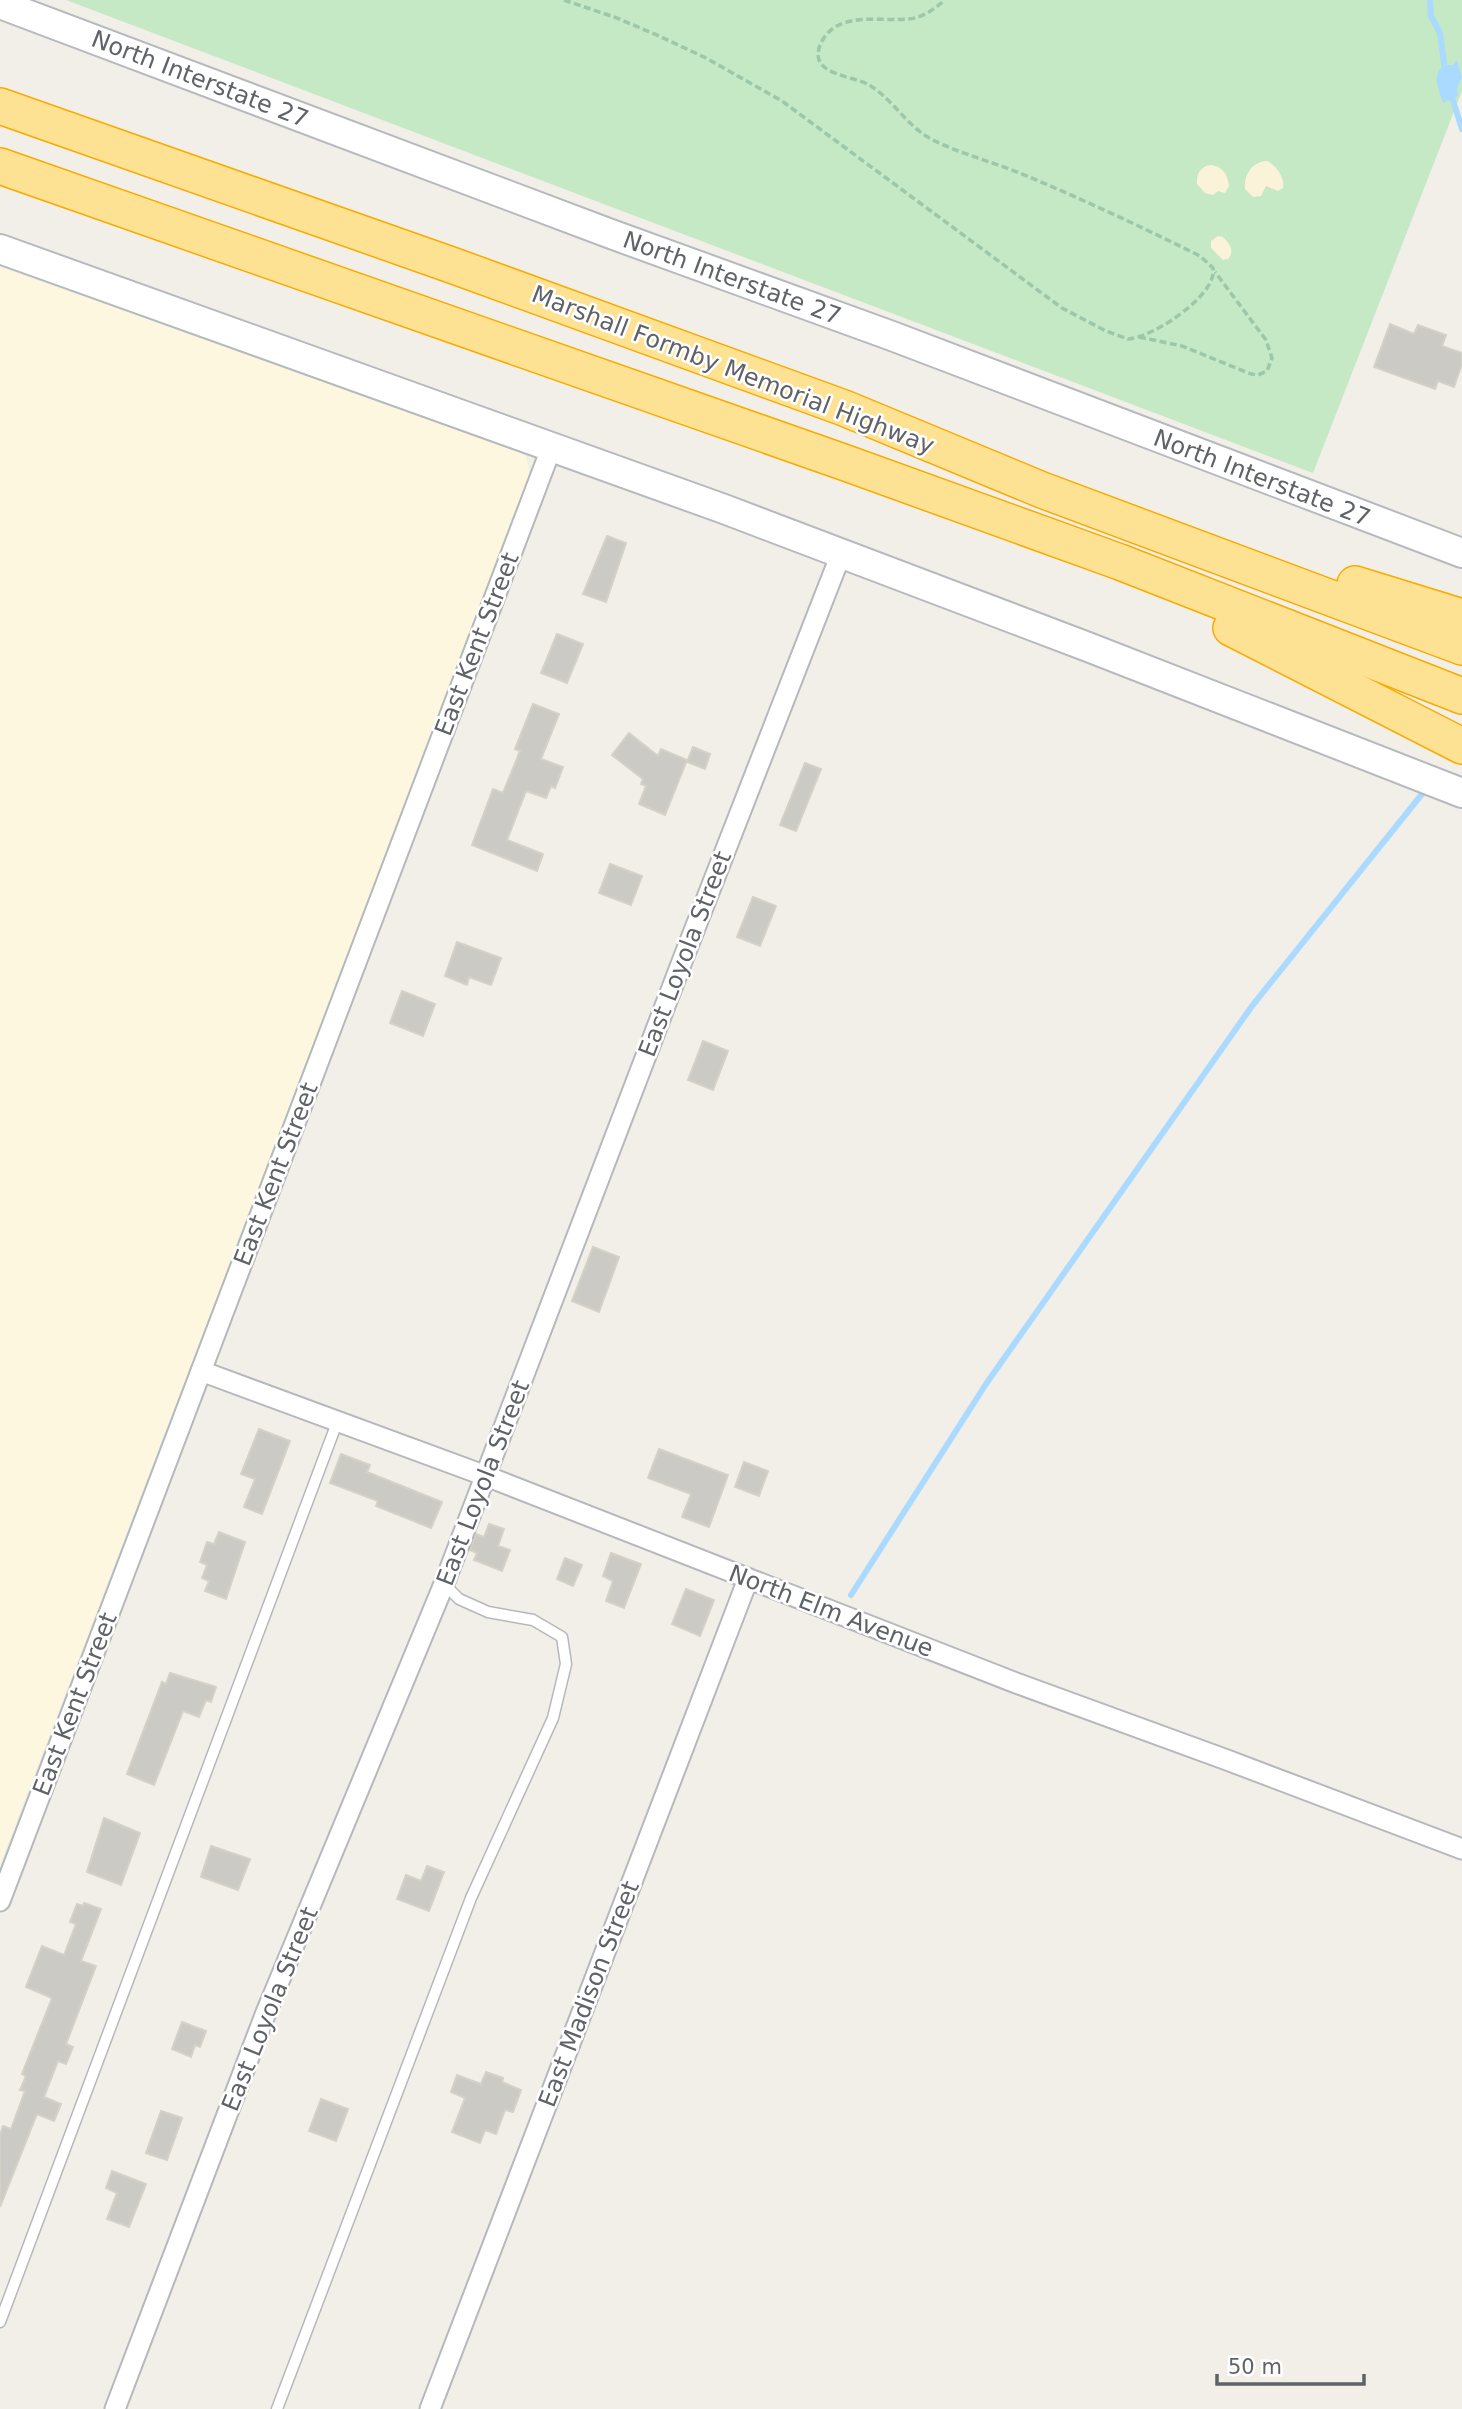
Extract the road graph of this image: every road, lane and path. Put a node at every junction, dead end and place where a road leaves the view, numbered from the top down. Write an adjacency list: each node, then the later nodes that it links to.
1 (564, 0): 10 (path)
2 (945, 0): 9 (path)
3 (0, 4): 14 (main road, North Interstate 27)
4 (8, 107): 11 (highway, Marshall Formby Memorial Highway)
5 (0, 166): 7 (highway, Marshall Formby Memorial Highway)
6 (0, 180): 7 (highway)
7 (207, 241): 15 (highway, Marshall Formby Memorial Highway)
8 (0, 248): 12 (main road)
9 (1214, 272): 10 (path); 10 (path)
10 (1139, 337)
11 (879, 422): 16 (highway); 17 (highway, Marshall Formby Memorial Highway)
12 (552, 446): 13 (main road); 21 (street, East Kent Street)
13 (841, 554): 20 (main road); 23 (street, East Loyola Street)
14 (1462, 554)
15 (1120, 562): 18 (highway, Marshall Formby Memorial Highway); 19 (highway)
16 (1462, 617)
17 (1462, 647)
18 (1462, 696)
19 (1462, 746)
20 (1462, 793)
21 (201, 1371): 22 (street, North Elm Avenue); 27 (street, East Kent Street)
22 (338, 1420): 23 (street, North Elm Avenue); 28 (lane)
23 (486, 1476): 24 (street, North Elm Avenue); 25 (street, East Loyola Street)
24 (748, 1579): 26 (street, North Elm Avenue); 31 (street, East Madison Street)
25 (444, 1584): 29 (street, East Loyola Street); 30 (lane)
26 (1462, 1849)
27 (0, 1902)
28 (0, 2322)
29 (115, 2409)
30 (277, 2409)
31 (430, 2409)

